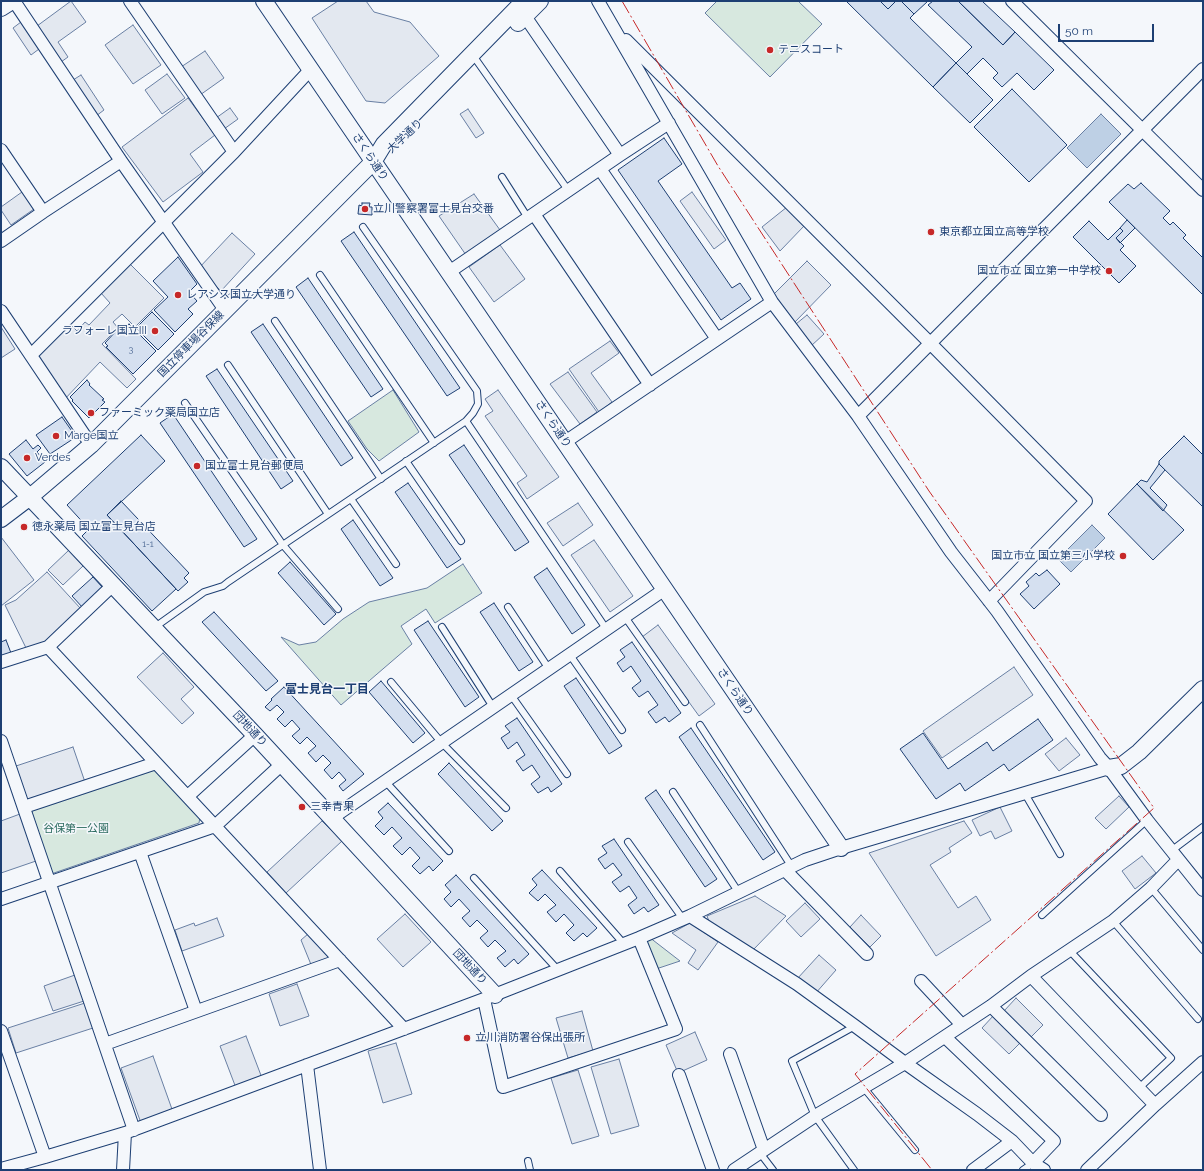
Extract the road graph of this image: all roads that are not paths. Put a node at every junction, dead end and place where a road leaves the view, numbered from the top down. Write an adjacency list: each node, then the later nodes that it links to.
1 (13, 1): 7 (street); 18 (street)
2 (130, 1): 16 (street)
3 (264, 1): 11 (street, さくら通り)
4 (540, 1): 8 (street, 大学通り)
5 (598, 1): 9 (street)
6 (1012, 1): 14 (street)
7 (1, 8)
8 (522, 8): 10 (street, 大学通り); 17 (street)
9 (615, 30): 13 (street); 36 (street)
10 (475, 58): 19 (street, 大学通り); 22 (lane)
11 (310, 69): 16 (street); 19 (street, さくら通り)
12 (1203, 69): 14 (street)
13 (669, 123): 17 (street); 31 (street)
14 (1142, 130): 23 (street); 36 (street)
15 (1, 150): 24 (street)
16 (234, 152): 26 (street)
17 (620, 155): 20 (street)
18 (121, 161): 24 (street); 26 (street)
19 (373, 162): 29 (street, さくら通り); 32 (street, 国立停車場谷保線)
20 (600, 169): 22 (street); 35 (street)
21 (502, 177): 25 (lane)
22 (568, 190): 25 (street)
23 (1203, 190)
24 (43, 212): 28 (street)
25 (531, 216): 29 (street); 39 (street)
26 (164, 223): 32 (street); 37 (street)
27 (363, 227): 42 (lane)
28 (1, 241)
29 (449, 272): 43 (street, さくら通り)
30 (320, 275): 44 (lane)
31 (772, 302): 35 (street); 41 (street)
32 (225, 310): 45 (street, 国立停車場谷保線)
33 (1, 311): 37 (street)
34 (275, 320): 48 (lane)
35 (717, 339): 39 (street)
36 (930, 343): 41 (street); 58 (street)
37 (31, 355): 45 (street)
38 (228, 365): 51 (lane)
39 (650, 384): 43 (street)
40 (185, 403): 54 (lane)
41 (858, 416): 58 (street)
42 (466, 421): 44 (lane); 64 (lane)
43 (565, 442): 57 (street, さくら通り)
44 (434, 443): 46 (lane)
45 (91, 445): 49 (street, 国立停車場谷保線)
46 (406, 462): 48 (lane); 53 (lane)
47 (1, 467): 49 (street, 団地通り)
48 (381, 479): 50 (lane)
49 (30, 497): 52 (street, 国立停車場谷保線); 56 (street, 団地通り)
50 (351, 499): 51 (lane); 55 (lane)
51 (328, 514): 54 (lane)
52 (1, 519)
53 (462, 541)
54 (283, 545): 60 (lane); 63 (lane)
55 (396, 564)
56 (113, 585): 63 (street, 団地通り); 65 (street)
57 (665, 589): 61 (street); 94 (street, さくら通り)
58 (989, 601): 81 (street)
59 (508, 607): 68 (lane)
60 (338, 609)
61 (625, 617): 64 (street); 72 (lane)
62 (442, 627): 73 (lane)
63 (154, 628): 76 (street, 団地通り)
64 (607, 630): 66 (street)
65 (48, 647): 67 (street); 79 (street)
66 (570, 655): 68 (street); 75 (lane)
67 (1, 662)
68 (549, 669): 71 (street)
69 (392, 682): 78 (lane)
70 (1203, 688): 81 (street)
71 (511, 695): 73 (street); 82 (lane)
72 (684, 702)
73 (493, 707): 78 (street)
74 (700, 725): 99 (lane)
75 (622, 730)
76 (255, 735): 80 (street, 団地通り); 86 (street)
77 (1, 741): 87 (street)
78 (441, 742): 83 (street); 88 (lane)
79 (156, 763): 86 (street); 87 (street)
80 (282, 764): 89 (street, 団地通り); 91 (street)
81 (1109, 768): 85 (street); 90 (street)
82 (567, 774)
83 (385, 781): 89 (street); 95 (lane)
84 (673, 792): 105 (lane)
85 (1024, 792): 94 (street); 97 (lane)
86 (188, 796): 91 (street)
87 (24, 808): 102 (street)
88 (506, 808)
89 (332, 818): 119 (street, 団地通り)
90 (1146, 820): 98 (street); 107 (lane)
91 (215, 826): 96 (street); 115 (street)
92 (1203, 827): 98 (lane)
93 (628, 842): 108 (lane)
94 (841, 848): 99 (street)
95 (449, 851)
96 (140, 852): 102 (street); 121 (street)
97 (1060, 854)
98 (1175, 856): 103 (street); 104 (street)
99 (789, 869): 105 (street); 114 (street)
100 (560, 871): 111 (lane)
101 (474, 878): 116 (lane)
102 (50, 883): 106 (street); 128 (street)
103 (1151, 888): 109 (street); 113 (lane)
104 (1203, 890)
105 (739, 893): 108 (street)
106 (1, 899)
107 (1042, 915)
108 (686, 918): 110 (street); 124 (street)
109 (1113, 921): 112 (street); 122 (lane)
110 (639, 938): 111 (street); 119 (street)
111 (624, 944): 116 (street)
112 (1069, 950): 117 (street); 135 (lane)
113 (1203, 950)
114 (867, 954)
115 (340, 960): 121 (street); 125 (street)
116 (558, 970): 119 (street)
117 (1031, 976): 120 (street); 135 (street)
118 (921, 981): 123 (street)
119 (490, 997): 125 (street)
120 (991, 1006): 123 (street); 137 (street)
121 (196, 1011): 128 (street)
122 (1198, 1019)
123 (962, 1025): 127 (street)
124 (855, 1026): 131 (street); 138 (lane)
125 (404, 1028): 132 (street)
126 (1, 1031): 143 (street)
127 (945, 1037): 131 (street); 145 (street)
128 (105, 1044): 139 (street)
129 (730, 1054): 142 (street)
130 (1203, 1062): 136 (street)
131 (905, 1063): 134 (street); 140 (street)
132 (307, 1065): 139 (street); 148 (street)
133 (679, 1075): 150 (street)
134 (864, 1088): 138 (street); 141 (lane)
135 (1139, 1088): 136 (street)
136 (1155, 1105): 157 (street)
137 (1101, 1115)
138 (815, 1116): 142 (street); 153 (lane)
139 (130, 1132): 143 (street); 147 (street)
140 (1012, 1142): 145 (street); 154 (street)
141 (915, 1150)
142 (762, 1152): 151 (street); 152 (lane)
143 (45, 1157): 146 (street)
144 (528, 1161): 149 (lane)
145 (1033, 1162): 155 (lane); 156 (street)
146 (1, 1169)
147 (124, 1170)
148 (320, 1170)
149 (530, 1170)
150 (713, 1170)
151 (734, 1170)
152 (773, 1170)
153 (854, 1170)
154 (973, 1170)
155 (1023, 1170)
156 (1044, 1170)
157 (1087, 1170)

